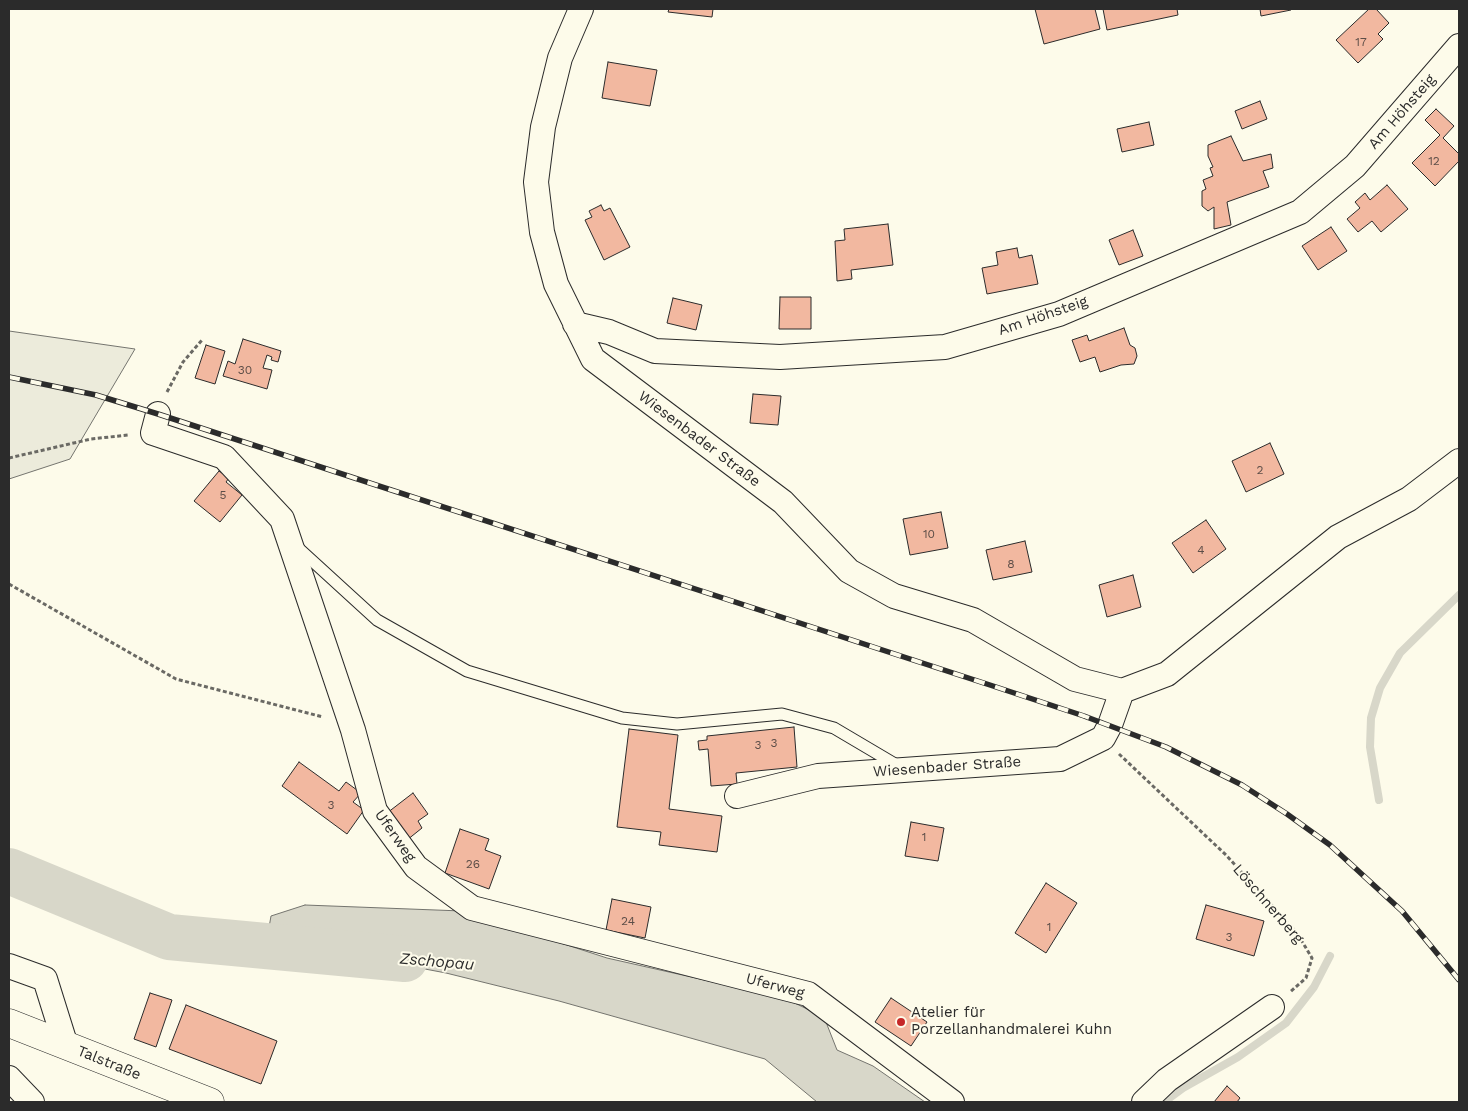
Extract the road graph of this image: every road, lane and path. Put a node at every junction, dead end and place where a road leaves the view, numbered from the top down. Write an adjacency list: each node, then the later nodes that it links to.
1 (581, 9): 3 (street, Wiesenbader Straße)
2 (1459, 46): 3 (street, Am Höhsteig)
3 (575, 324): 10 (street, Wiesenbader Straße)
4 (202, 340): 5 (path)
5 (156, 423): 6 (path); 8 (street, Uferweg)
6 (9, 458)
7 (1459, 461): 10 (street)
8 (292, 542): 11 (street, Uferweg); 13 (lane)
9 (9, 584): 11 (path)
10 (1122, 691): 12 (street)
11 (353, 730): 22 (street, Uferweg)
12 (1103, 738): 13 (street, Wiesenbader Straße); 16 (path, Löschnerberg)
13 (906, 771): 14 (street, Wiesenbader Straße)
14 (736, 796)
15 (9, 966): 18 (street)
16 (1272, 1007): 23 (street)
17 (9, 1023): 18 (main road, Talstraße)
18 (66, 1046): 21 (main road, Talstraße)
19 (9, 1078): 20 (street)
20 (32, 1102)
21 (210, 1102)
22 (952, 1102)
23 (1144, 1102)

